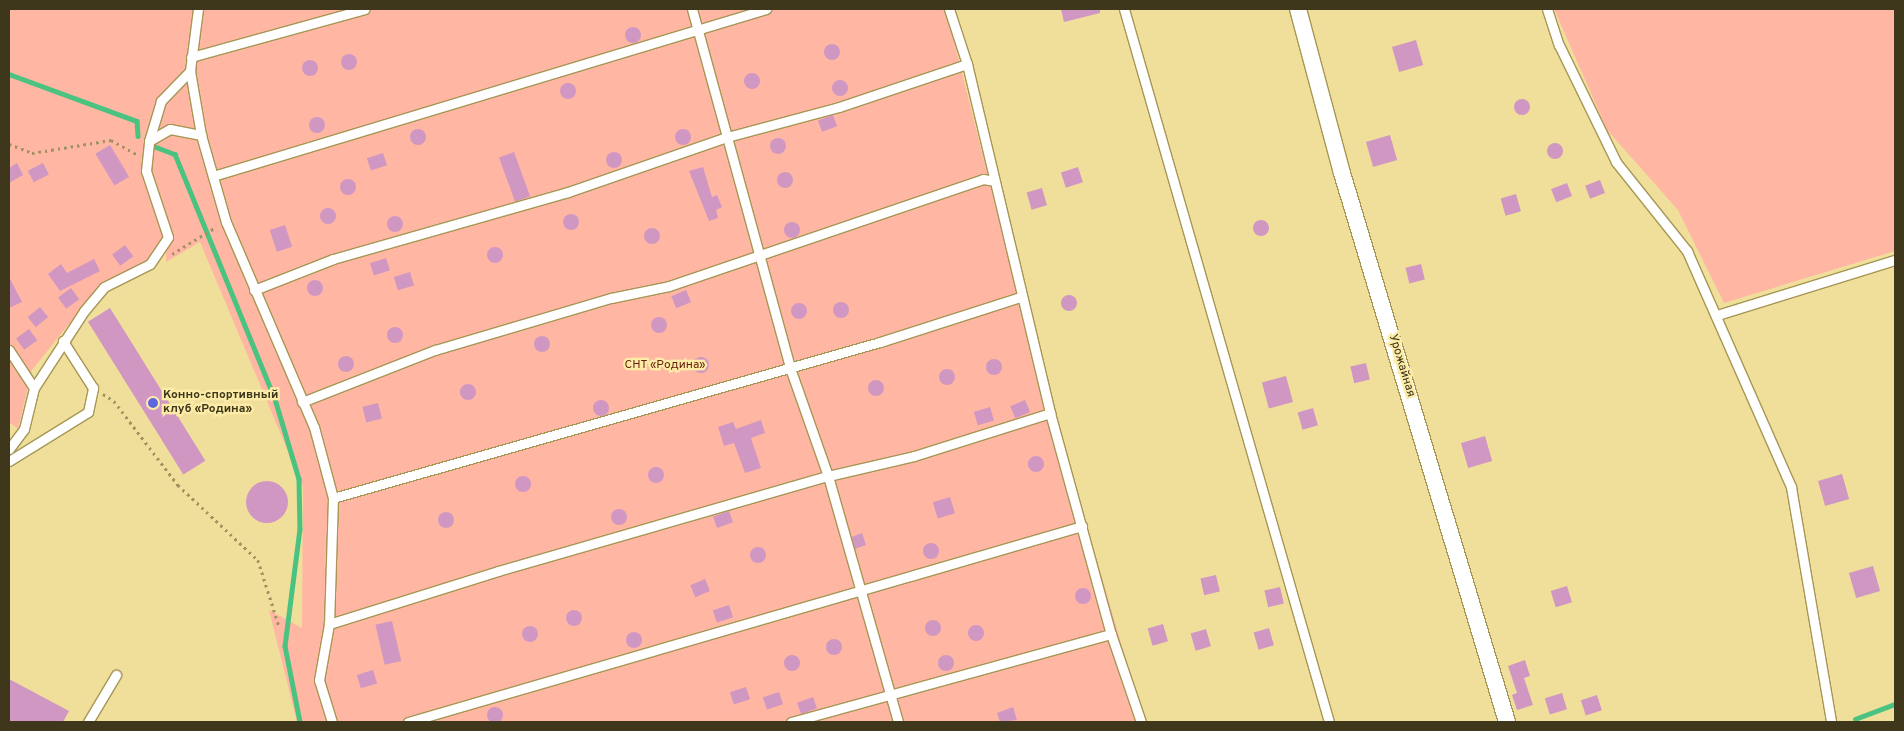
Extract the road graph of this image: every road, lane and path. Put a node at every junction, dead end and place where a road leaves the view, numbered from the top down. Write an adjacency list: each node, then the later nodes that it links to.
1 (198, 9): 10 (lane)
2 (365, 9): 10 (lane)
3 (692, 9): 9 (lane)
4 (766, 9): 9 (lane)
5 (949, 9): 11 (lane)
6 (1124, 9): 51 (lane)
7 (1298, 9): 52 (street, Урожайная)
8 (1547, 9): 26 (lane)
9 (699, 31): 14 (lane); 18 (lane)
10 (191, 57): 12 (lane)
11 (967, 64): 14 (lane); 19 (lane)
12 (190, 71): 13 (lane); 15 (lane)
13 (201, 136): 15 (lane); 18 (lane)
14 (727, 137): 22 (lane); 24 (lane)
15 (149, 141): 17 (lane)
16 (9, 144): 17 (path)
17 (146, 170): 27 (lane)
18 (213, 176): 24 (lane)
19 (994, 180): 22 (lane); 25 (lane)
20 (216, 227): 21 (path)
21 (190, 243)
22 (758, 257): 29 (lane); 32 (lane)
23 (1895, 260): 26 (lane)
24 (254, 290): 32 (lane)
25 (1020, 296): 29 (lane); 33 (lane)
26 (1718, 315): 53 (lane)
27 (63, 341): 30 (lane); 31 (lane)
28 (9, 350): 30 (lane)
29 (790, 368): 36 (lane); 37 (lane)
30 (34, 388): 34 (lane)
31 (93, 388): 35 (lane); 41 (path)
32 (302, 402): 37 (lane)
33 (1050, 413): 36 (lane); 38 (lane)
34 (9, 449)
35 (9, 461)
36 (828, 476): 39 (lane); 40 (lane)
37 (333, 498): 40 (lane)
38 (1082, 526): 39 (lane); 42 (lane)
39 (861, 588): 44 (lane); 47 (lane)
40 (329, 624): 46 (lane)
41 (279, 626)
42 (1111, 634): 44 (lane); 50 (lane)
43 (116, 675): 45 (lane)
44 (889, 692): 48 (lane); 49 (lane)
45 (88, 722)
46 (332, 722)
47 (408, 722)
48 (791, 722)
49 (898, 722)
50 (1141, 722)
51 (1329, 722)
52 (1507, 722)
53 (1831, 722)

